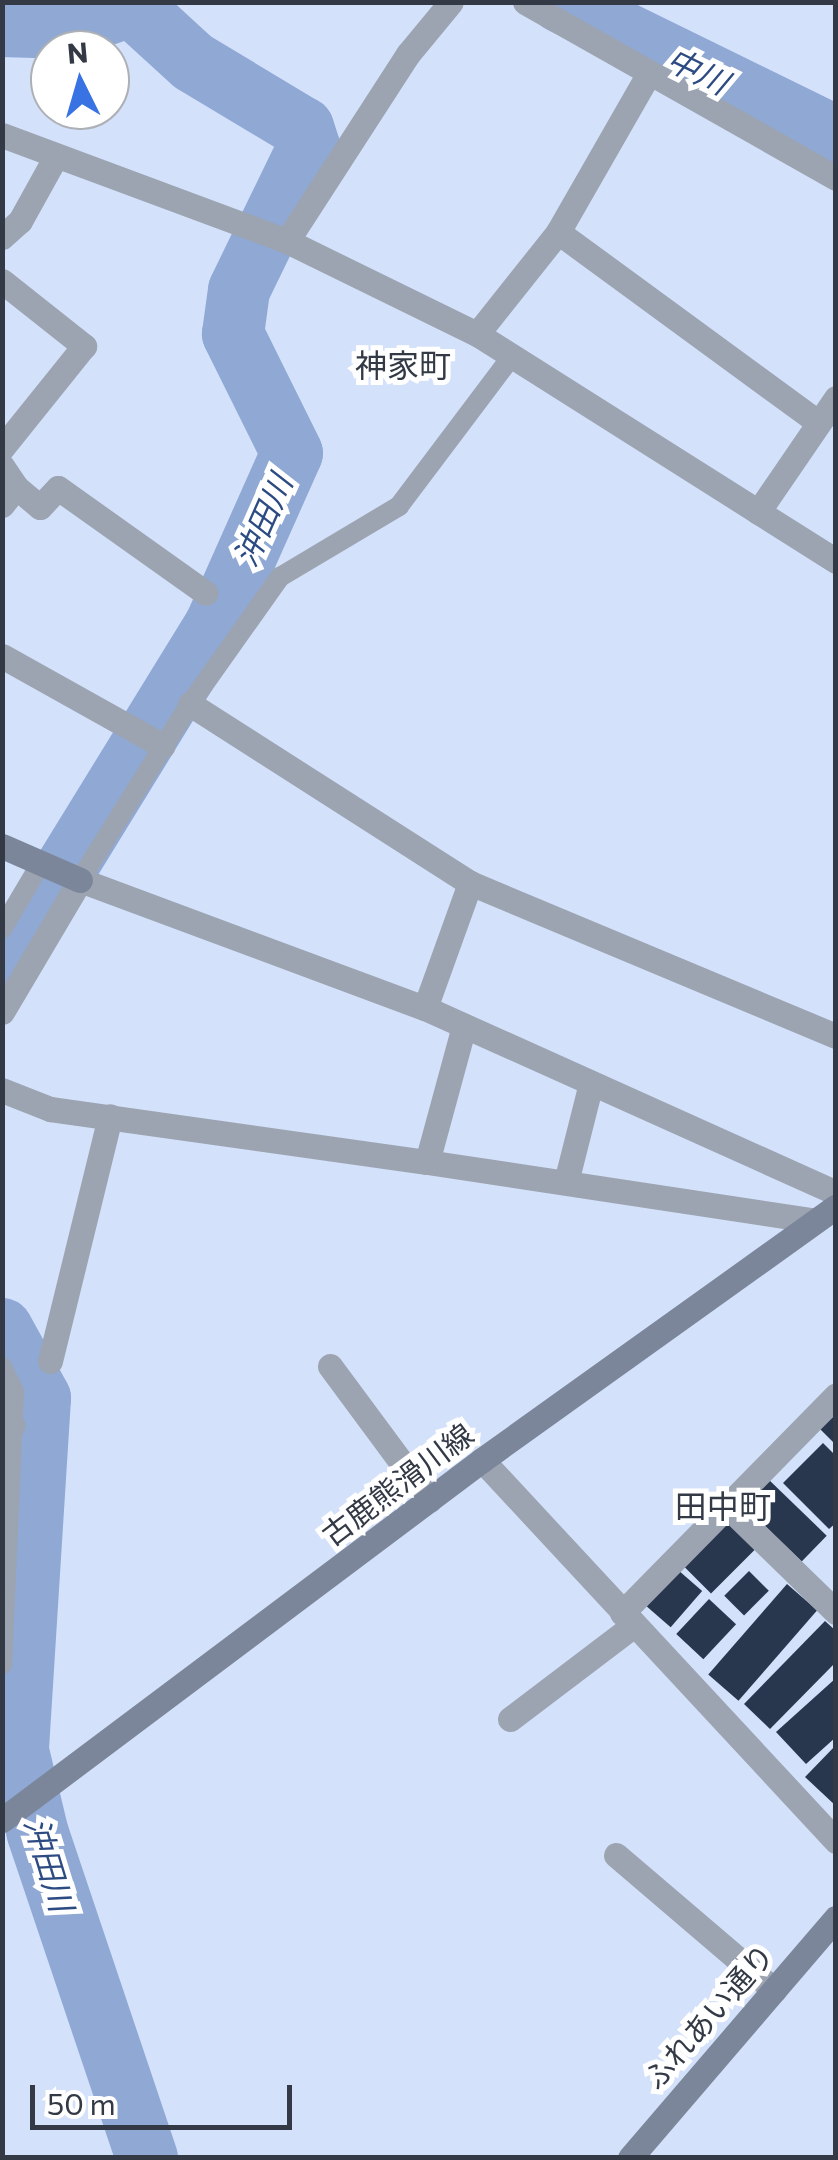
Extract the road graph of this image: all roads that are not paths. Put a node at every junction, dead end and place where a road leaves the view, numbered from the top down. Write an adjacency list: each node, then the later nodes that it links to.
1 (451, 2): 9 (street)
2 (525, 2): 3 (street)
3 (650, 73): 6 (street); 7 (street)
4 (2, 136): 5 (street)
5 (56, 156): 8 (street); 9 (street)
6 (836, 178)
7 (558, 232): 11 (street); 14 (street)
8 (2, 238)
9 (287, 242): 11 (street)
10 (2, 280): 15 (street)
11 (477, 334): 12 (street)
12 (512, 356): 17 (street); 21 (lane)
13 (836, 398): 14 (street)
14 (818, 423): 17 (street)
15 (2, 448)
16 (7, 486): 19 (street)
17 (758, 512): 18 (street)
18 (836, 561)
19 (206, 593)
20 (2, 656): 22 (street)
21 (190, 704): 22 (lane); 26 (street)
22 (164, 746): 25 (lane)
23 (2, 846): 24 (main road)
24 (41, 863): 25 (main road); 27 (lane)
25 (80, 880): 28 (street); 29 (street)
26 (470, 883): 28 (street); 31 (street)
27 (2, 929)
28 (425, 1008): 30 (street)
29 (2, 1012)
30 (464, 1026): 32 (street); 35 (street)
31 (836, 1036)
32 (591, 1083): 36 (street); 37 (street)
33 (2, 1090): 34 (street)
34 (110, 1116): 35 (street); 39 (street)
35 (426, 1162): 36 (street)
36 (566, 1182): 38 (street)
37 (836, 1194)
38 (826, 1214): 44 (main road, 古鹿熊滑川線)
39 (50, 1361)
40 (330, 1366): 45 (street)
41 (2, 1367): 43 (lane)
42 (836, 1395): 46 (street)
43 (8, 1427): 47 (lane)
44 (482, 1460): 45 (main road, 古鹿熊滑川線); 49 (street)
45 (429, 1500): 52 (main road, 古鹿熊滑川線)
46 (727, 1506): 48 (street); 49 (street)
47 (6, 1550): 50 (lane)
48 (836, 1612)
49 (628, 1619): 51 (street); 53 (street)
50 (2, 1665)
51 (510, 1718)
52 (7, 1817)
53 (836, 1840)
54 (616, 1855): 56 (street)
55 (836, 1918): 56 (main road, ふれあい通り)
56 (774, 1990): 57 (main road, ふれあい通り)
57 (630, 2158)

